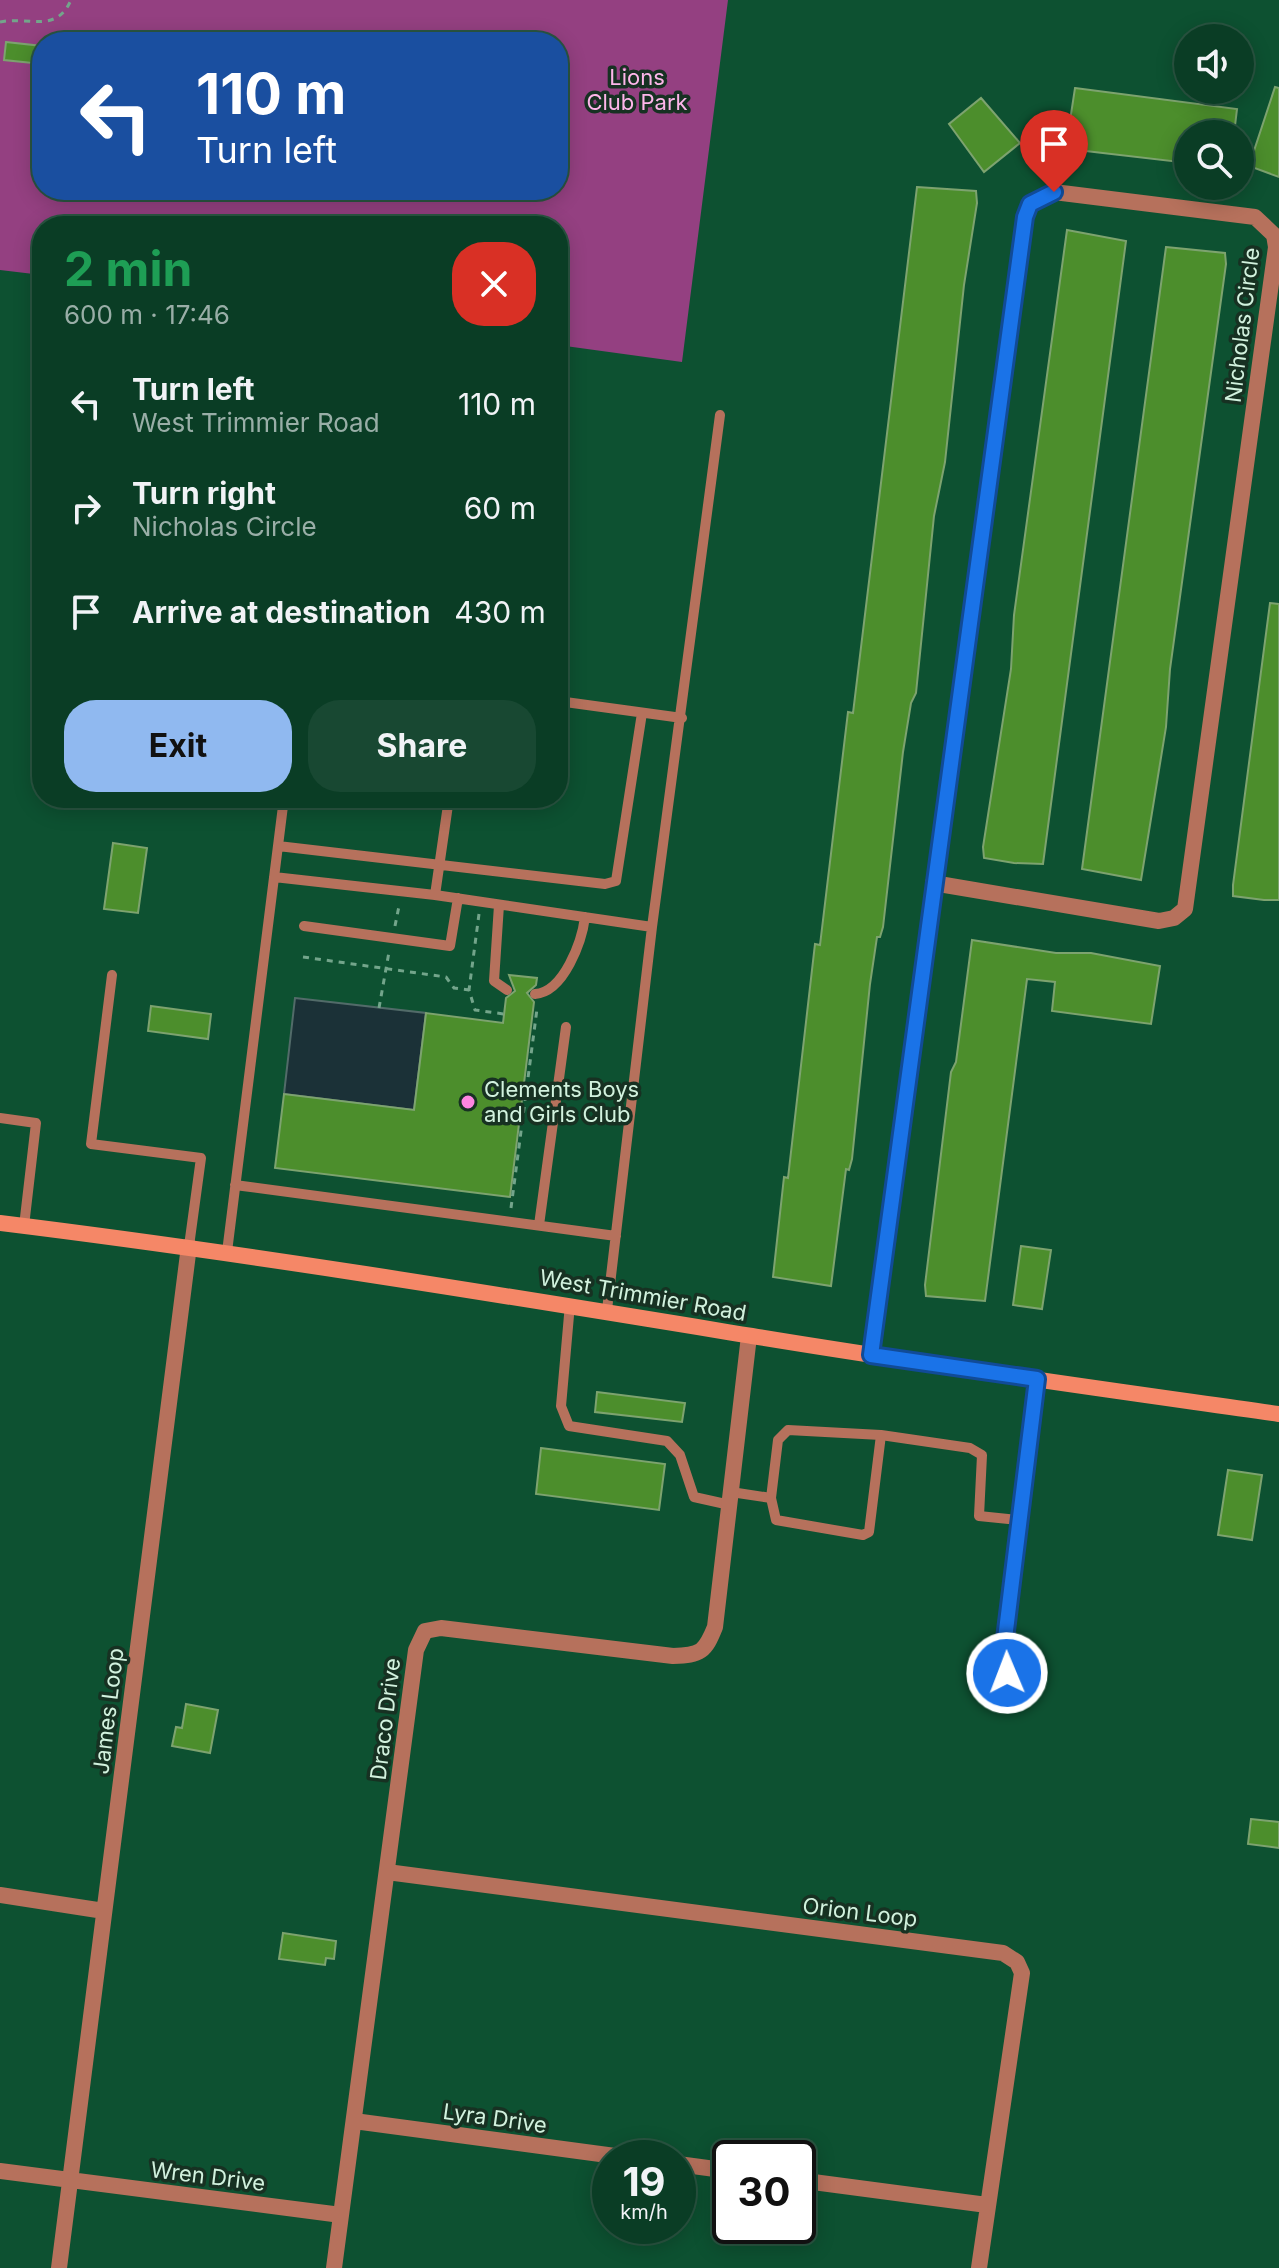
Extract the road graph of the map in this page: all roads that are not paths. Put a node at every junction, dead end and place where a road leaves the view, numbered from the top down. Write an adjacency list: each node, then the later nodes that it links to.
1 (720, 415): 4 (lane)
2 (568, 702): 3 (lane)
3 (642, 713): 4 (lane); 8 (lane)
4 (682, 718): 16 (lane)
5 (283, 808): 7 (lane)
6 (448, 808): 8 (lane)
7 (278, 846): 8 (lane); 9 (lane)
8 (440, 865): 11 (lane)
9 (274, 877): 11 (lane); 22 (lane)
10 (933, 883): 10 (street, Nicholas Circle); 32 (street, Nicholas Circle)
11 (435, 895): 12 (lane)
12 (458, 898): 13 (lane); 15 (lane)
13 (499, 905): 14 (lane); 18 (lane)
14 (585, 917): 16 (lane); 19 (lane)
15 (304, 926)
16 (652, 927): 26 (lane)
17 (112, 975): 27 (lane)
18 (507, 990)
19 (537, 994)
20 (566, 1027): 24 (lane)
21 (0, 1118): 25 (lane)
22 (235, 1185): 24 (lane); 28 (lane)
23 (0, 1223): 25 (main road, West Trimmier Road)
24 (539, 1225): 26 (lane)
25 (24, 1226): 27 (main road, West Trimmier Road)
26 (616, 1236): 30 (lane)
27 (189, 1246): 28 (main road, West Trimmier Road); 42 (street, James Loop)
28 (227, 1252): 29 (main road, West Trimmier Road)
29 (570, 1304): 30 (main road, West Trimmier Road); 36 (lane)
30 (607, 1310): 31 (main road, West Trimmier Road)
31 (749, 1336): 32 (main road, West Trimmier Road); 36 (street, Draco Drive)
32 (871, 1355): 33 (main road, West Trimmier Road)
33 (1037, 1379): 34 (main road, West Trimmier Road); 38 (street)
34 (1279, 1414)
35 (881, 1435): 37 (lane); 37 (lane); 38 (lane)
36 (731, 1498): 37 (lane); 40 (street, Draco Drive)
37 (771, 1498)
38 (1019, 1520): 39 (street)
39 (1012, 1686)
40 (387, 1872): 43 (street, Draco Drive); 48 (street, Orion Loop)
41 (0, 1895): 42 (street)
42 (104, 1911): 46 (street, James Loop)
43 (354, 2121): 44 (street, Lyra Drive); 49 (street, Draco Drive)
44 (592, 2153)
45 (0, 2171): 46 (street)
46 (69, 2180): 49 (street, Wren Drive); 50 (street, James Loop)
47 (816, 2182): 48 (street)
48 (987, 2205): 52 (street, Orion Loop)
49 (341, 2215): 51 (street, Draco Drive)
50 (59, 2268)
51 (334, 2268)
52 (979, 2268)

